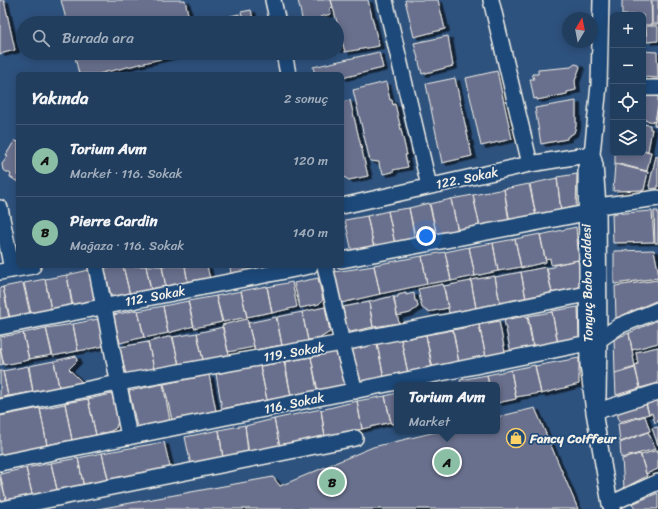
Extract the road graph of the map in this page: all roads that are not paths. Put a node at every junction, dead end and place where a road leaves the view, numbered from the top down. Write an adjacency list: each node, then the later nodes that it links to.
1 (273, 0): 5 (street)
2 (385, 0): 13 (street)
3 (491, 0): 12 (street)
4 (601, 0): 8 (street, Tonguç Baba Caddesi)
5 (276, 16)
6 (285, 60): 7 (street)
7 (288, 72)
8 (606, 85): 11 (street, Tonguç Baba Caddesi)
9 (646, 88): 10 (street)
10 (658, 88)
11 (592, 154): 12 (street, 122. Sokak); 17 (street, Tonguç Baba Caddesi)
12 (530, 164): 13 (street, 122. Sokak)
13 (428, 186): 15 (street, 122. Sokak)
14 (658, 198): 17 (street)
15 (344, 206)
16 (0, 208): 23 (street)
17 (592, 209): 18 (street); 24 (street, Tonguç Baba Caddesi); 28 (street, Tonguç Baba Caddesi)
18 (344, 260)
19 (22, 268): 23 (street)
20 (96, 268): 25 (street)
21 (300, 268): 25 (street, 112. Sokak)
22 (325, 268): 29 (street)
23 (6, 271)
24 (587, 294): 28 (street, Tonguç Baba Caddesi); 29 (street, 119. Sokak)
25 (104, 306): 27 (street, 112. Sokak); 31 (street)
26 (658, 310): 28 (street)
27 (0, 327)
28 (593, 342): 30 (street, 116. Sokak); 36 (street, Tonguç Baba Caddesi)
29 (342, 343): 31 (street, 119. Sokak); 33 (street)
30 (399, 382)
31 (118, 383): 35 (street, 119. Sokak); 37 (street)
32 (394, 383): 33 (street, 116. Sokak)
33 (355, 391): 37 (street, 116. Sokak)
34 (658, 392): 36 (street)
35 (0, 407)
36 (594, 412): 41 (street, Tonguç Baba Caddesi)
37 (129, 437): 39 (street, 116. Sokak)
38 (355, 438): 42 (street)
39 (0, 463)
40 (658, 482): 41 (street)
41 (611, 506)
42 (2, 509)

